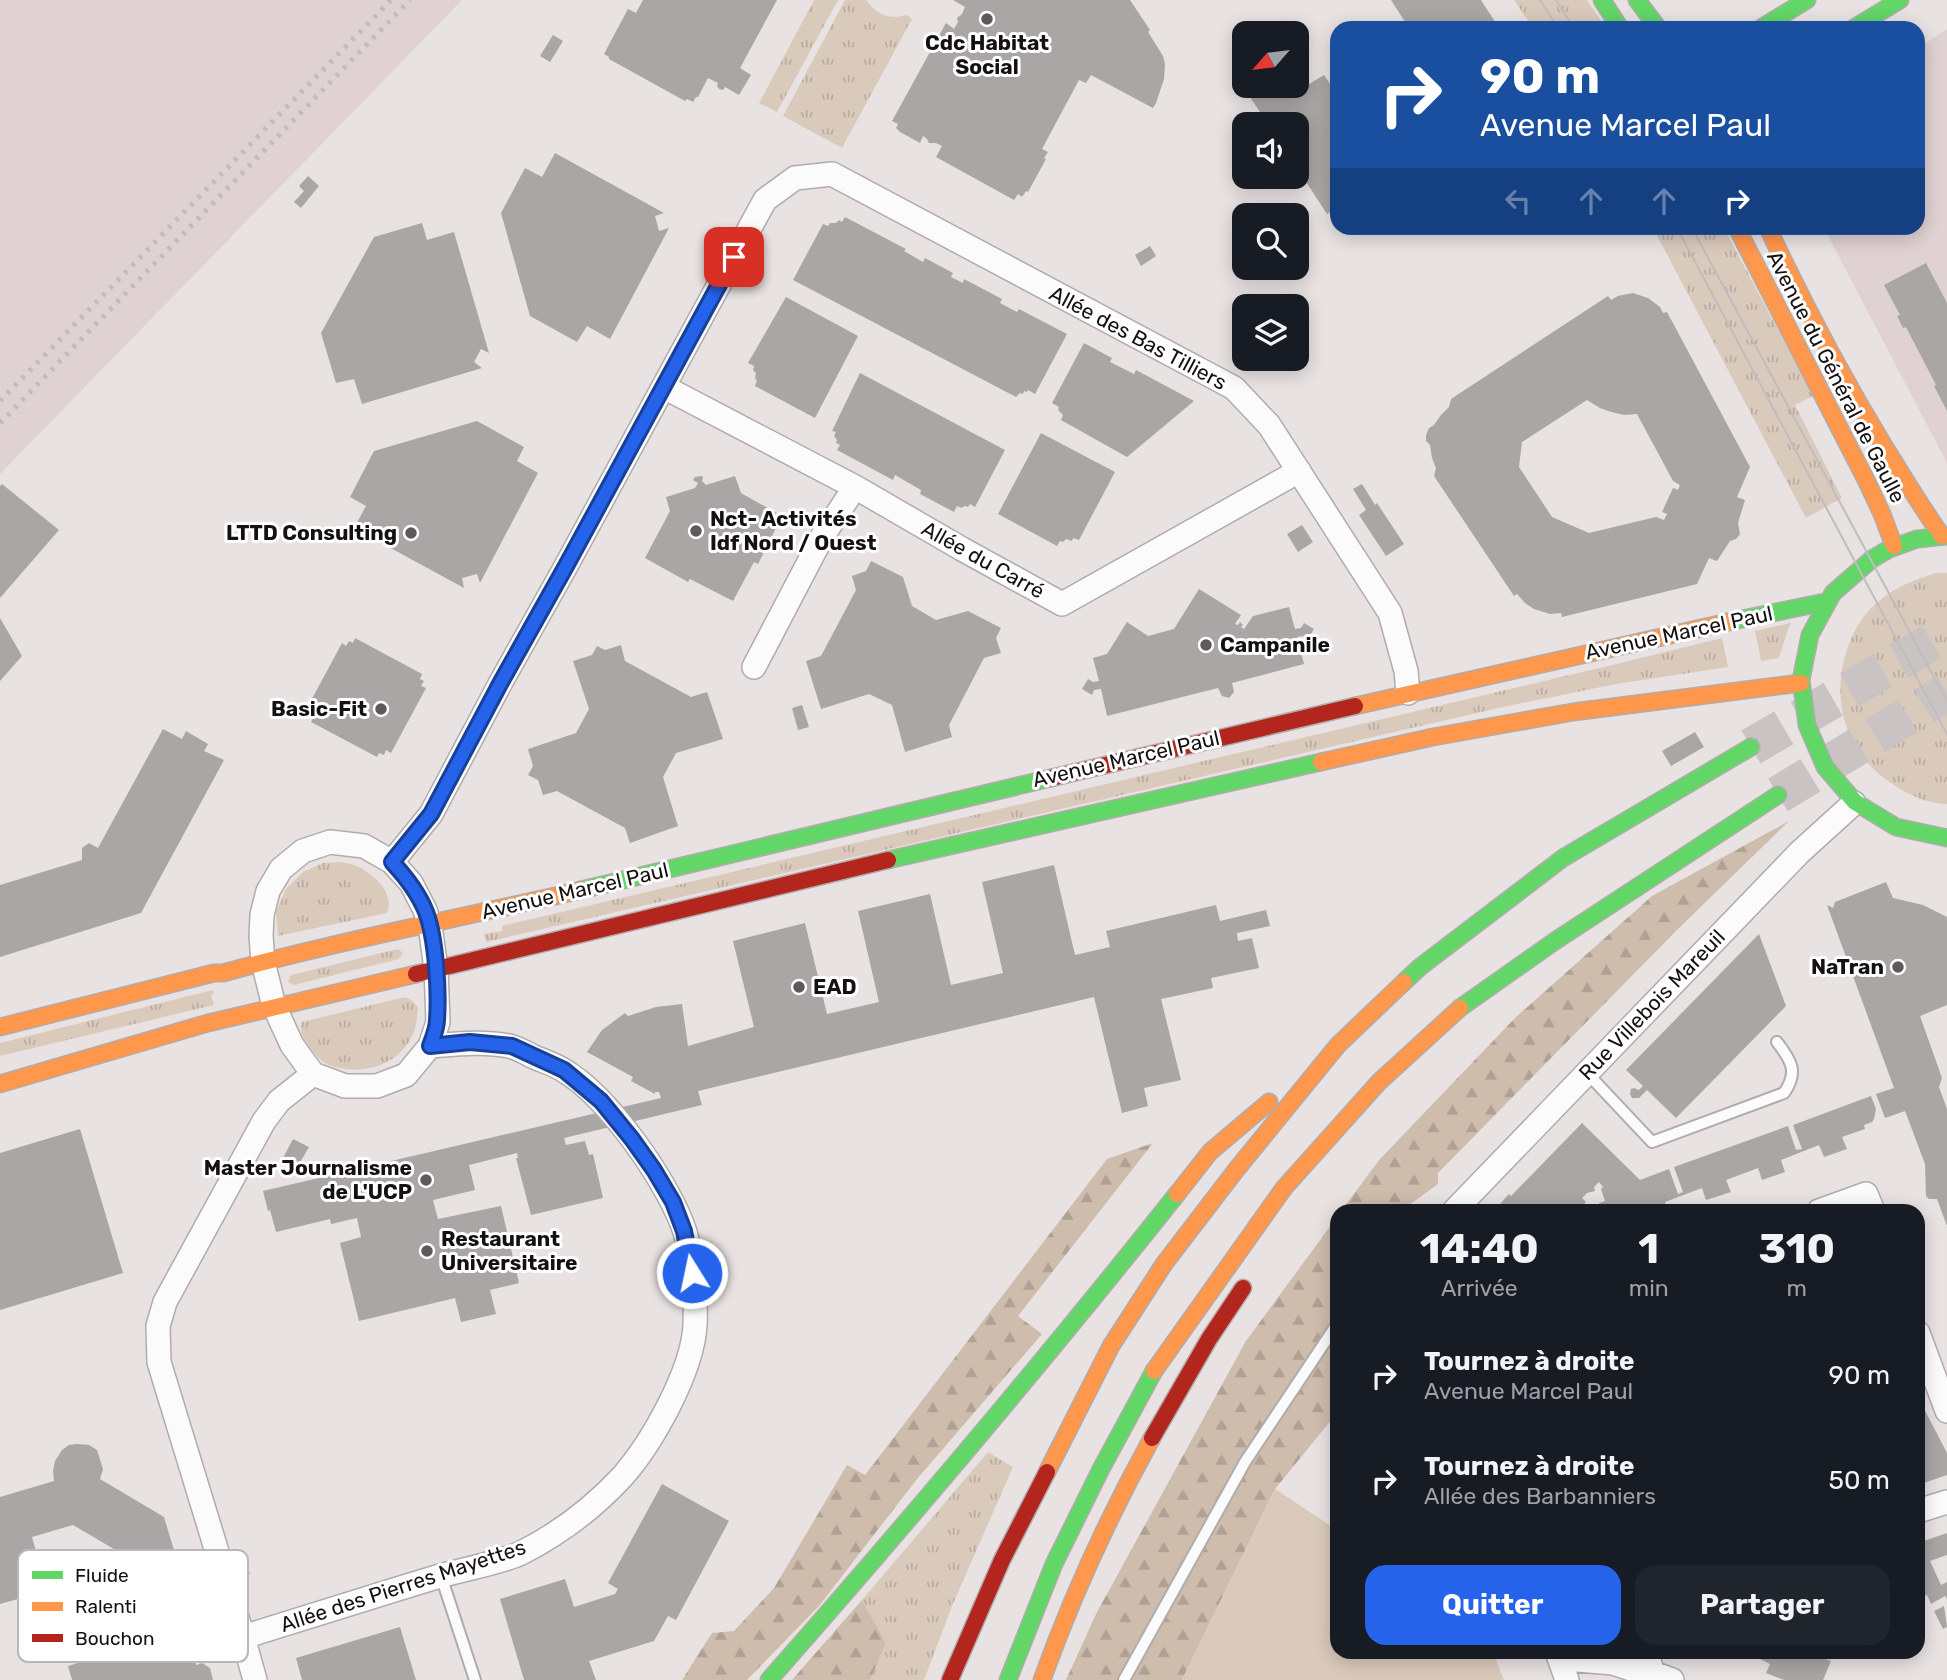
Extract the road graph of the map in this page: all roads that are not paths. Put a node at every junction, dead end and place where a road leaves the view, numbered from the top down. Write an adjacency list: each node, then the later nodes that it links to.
1 (1602, 0): 5 (main road)
2 (1637, 0): 6 (main road)
3 (1807, 0): 7 (main road)
4 (1900, 0): 8 (main road)
5 (1616, 21)
6 (1653, 21)
7 (1772, 21)
8 (1866, 21)
9 (1741, 235): 15 (main road, Avenue du Général de Gaulle)
10 (1771, 235): 14 (main road, Avenue du Général de Gaulle)
11 (664, 387): 12 (street, Allée des Bas Tilliers); 13 (street, Allée du Carré); 24 (street)
12 (1299, 471): 13 (street, Allée du Carré); 19 (street, Allée des Bas Tilliers)
13 (855, 487): 17 (street)
14 (1944, 536): 15 (main road)
15 (1894, 546): 16 (main road)
16 (1825, 603): 18 (main road); 19 (main road, Avenue Marcel Paul)
17 (754, 667)
18 (1801, 683): 22 (main road); 28 (main road, Avenue Marcel Paul)
19 (1408, 692): 25 (main road, Avenue Marcel Paul)
20 (1751, 747): 33 (main road)
21 (1778, 795): 26 (main road)
22 (1854, 803): 23 (main road); 35 (street, Rue Villebois Mareuil)
23 (1947, 838)
24 (392, 862): 25 (street); 27 (street)
25 (429, 925): 27 (main road, Avenue Marcel Paul); 28 (street)
26 (1555, 941): 30 (main road); 59 (main road)
27 (263, 962): 29 (street); 31 (main road, Avenue Marcel Paul)
28 (436, 969): 29 (main road, Avenue Marcel Paul); 34 (street)
29 (274, 1006): 36 (street); 37 (main road, Avenue Marcel Paul)
30 (1478, 1014)
31 (0, 1027)
32 (1777, 1042): 35 (lane)
33 (1338, 1045): 57 (main road); 58 (main road)
34 (430, 1046): 36 (street); 48 (street, Allée des Pierres Mayettes)
35 (1587, 1073): 38 (street, Rue Villebois Mareuil)
36 (313, 1074): 47 (street)
37 (0, 1084)
38 (1461, 1204)
39 (1838, 1204): 40 (street)
40 (1870, 1204)
41 (1255, 1271): 60 (main road)
42 (1330, 1334): 61 (lane)
43 (1925, 1352): 44 (street)
44 (1947, 1411)
45 (1947, 1502): 46 (street)
46 (1925, 1509)
47 (216, 1550)
48 (441, 1576): 49 (street, Allée des Pierres Mayettes); 56 (lane)
49 (248, 1635)
50 (248, 1655): 55 (street)
51 (1560, 1659): 62 (street)
52 (1566, 1659): 54 (street)
53 (1639, 1659): 54 (street)
54 (1657, 1668)
55 (255, 1680)
56 (475, 1680)
57 (769, 1680)
58 (950, 1680)
59 (1008, 1680)
60 (1042, 1680)
61 (1124, 1680)
62 (1567, 1680)

